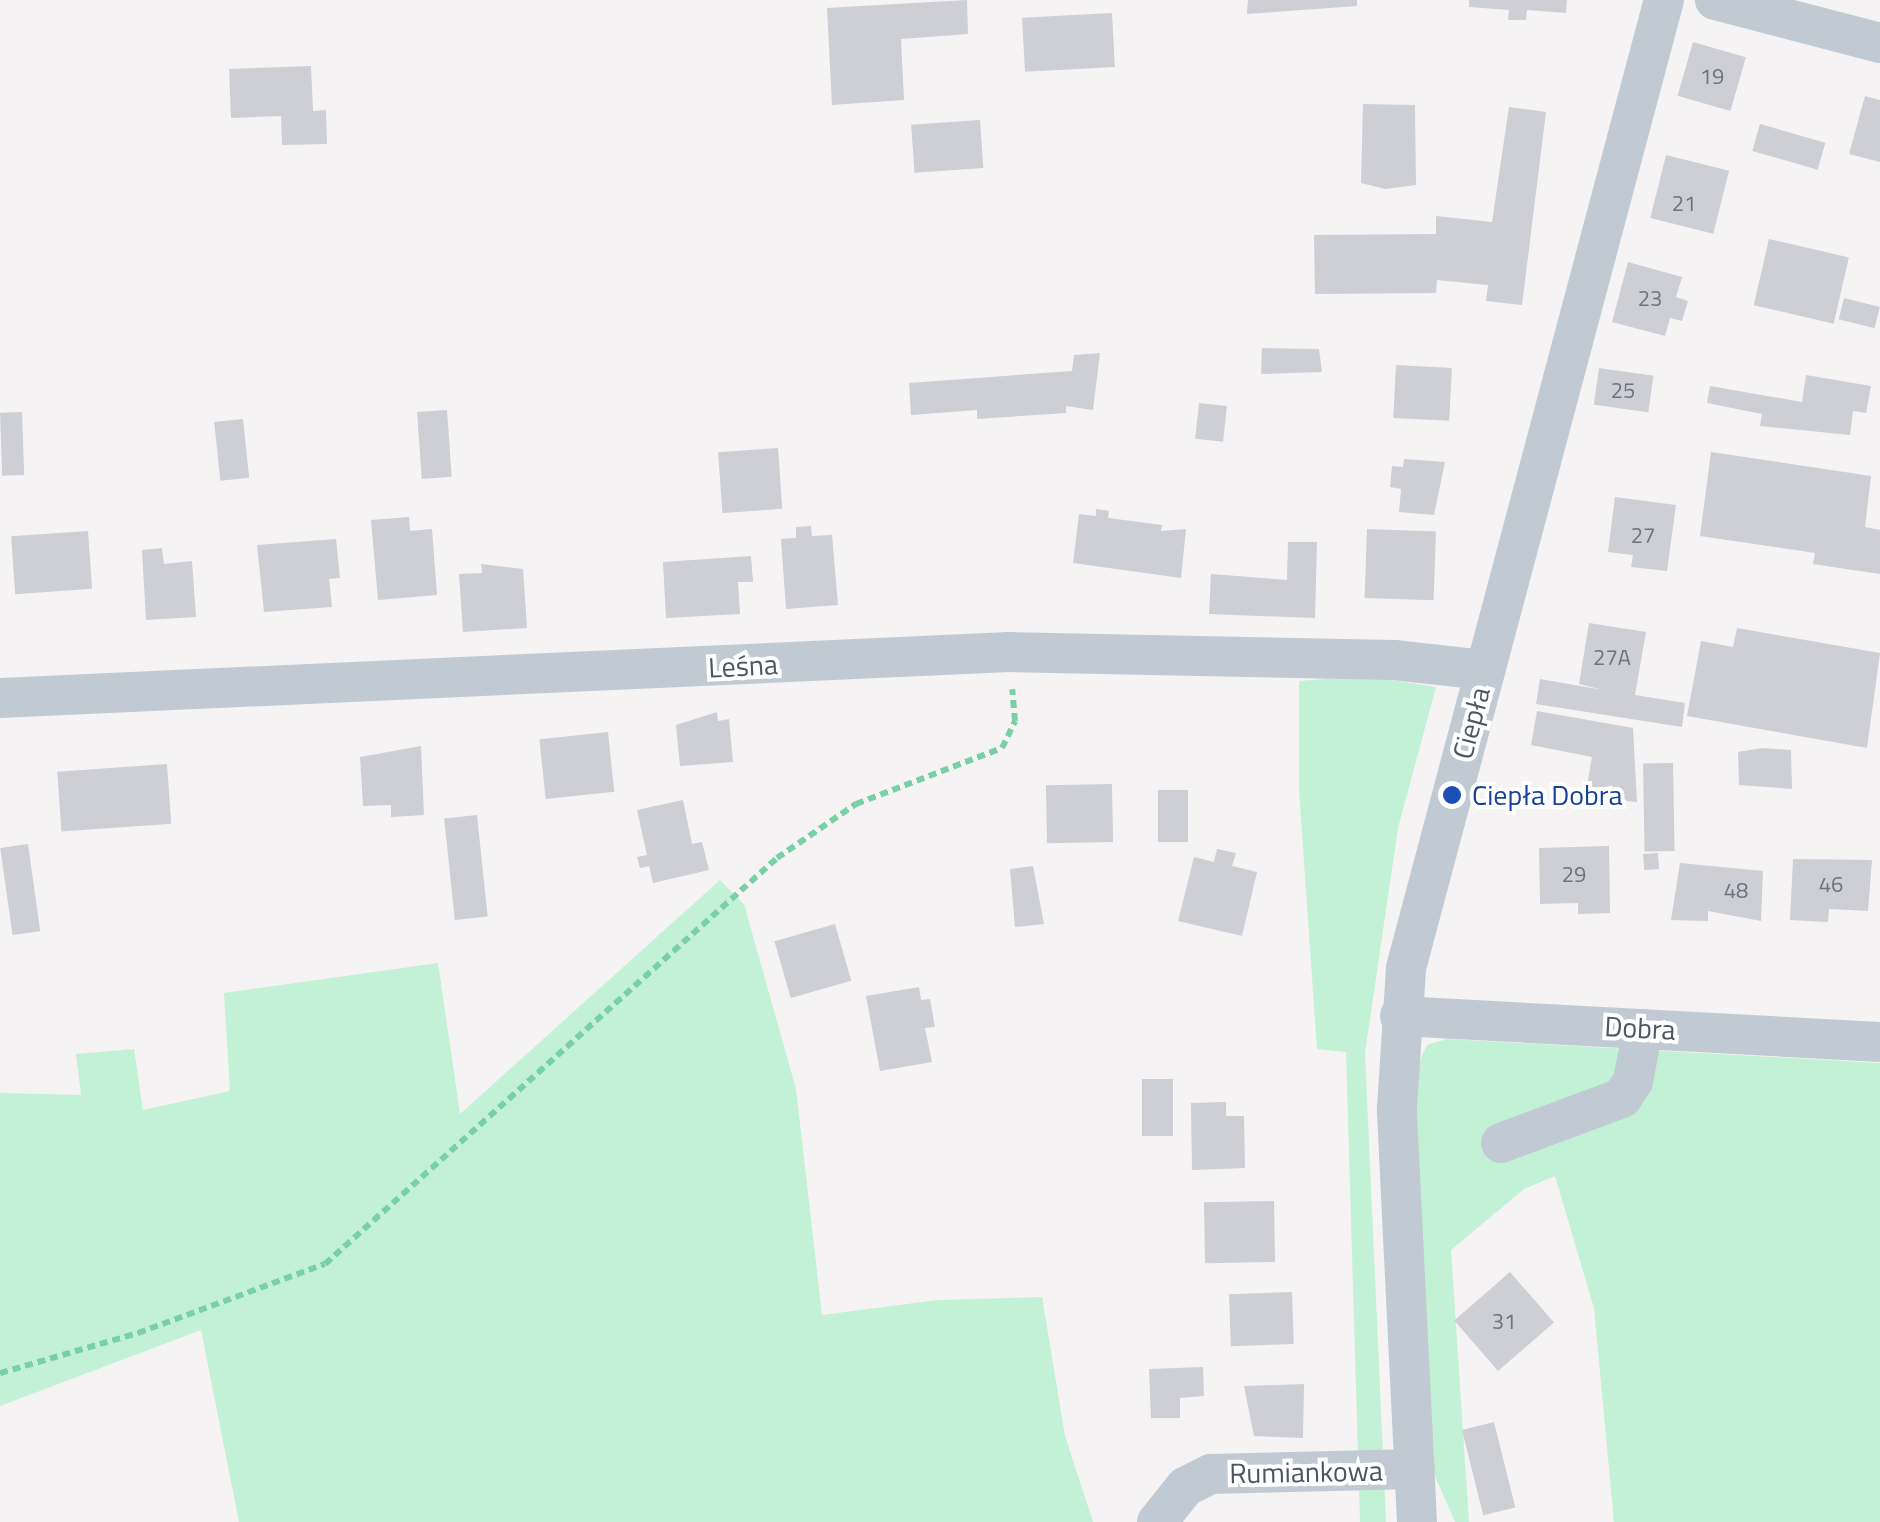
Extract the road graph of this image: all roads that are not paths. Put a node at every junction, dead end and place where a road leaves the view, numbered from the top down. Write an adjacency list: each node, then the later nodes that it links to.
1 (1664, 0): 4 (street, Ciepła)
2 (1715, 0): 3 (street)
3 (1880, 43)
4 (1485, 670): 5 (street, Leśna); 6 (street, Ciepła)
5 (0, 698)
6 (1400, 1016): 7 (street, Dobra); 10 (street, Ciepła)
7 (1643, 1028): 8 (street, Dobra); 9 (street)
8 (1880, 1042)
9 (1502, 1143)
10 (1414, 1469): 11 (street, Rumiankowa); 12 (street, Ciepła)
11 (1157, 1522)
12 (1417, 1522)

